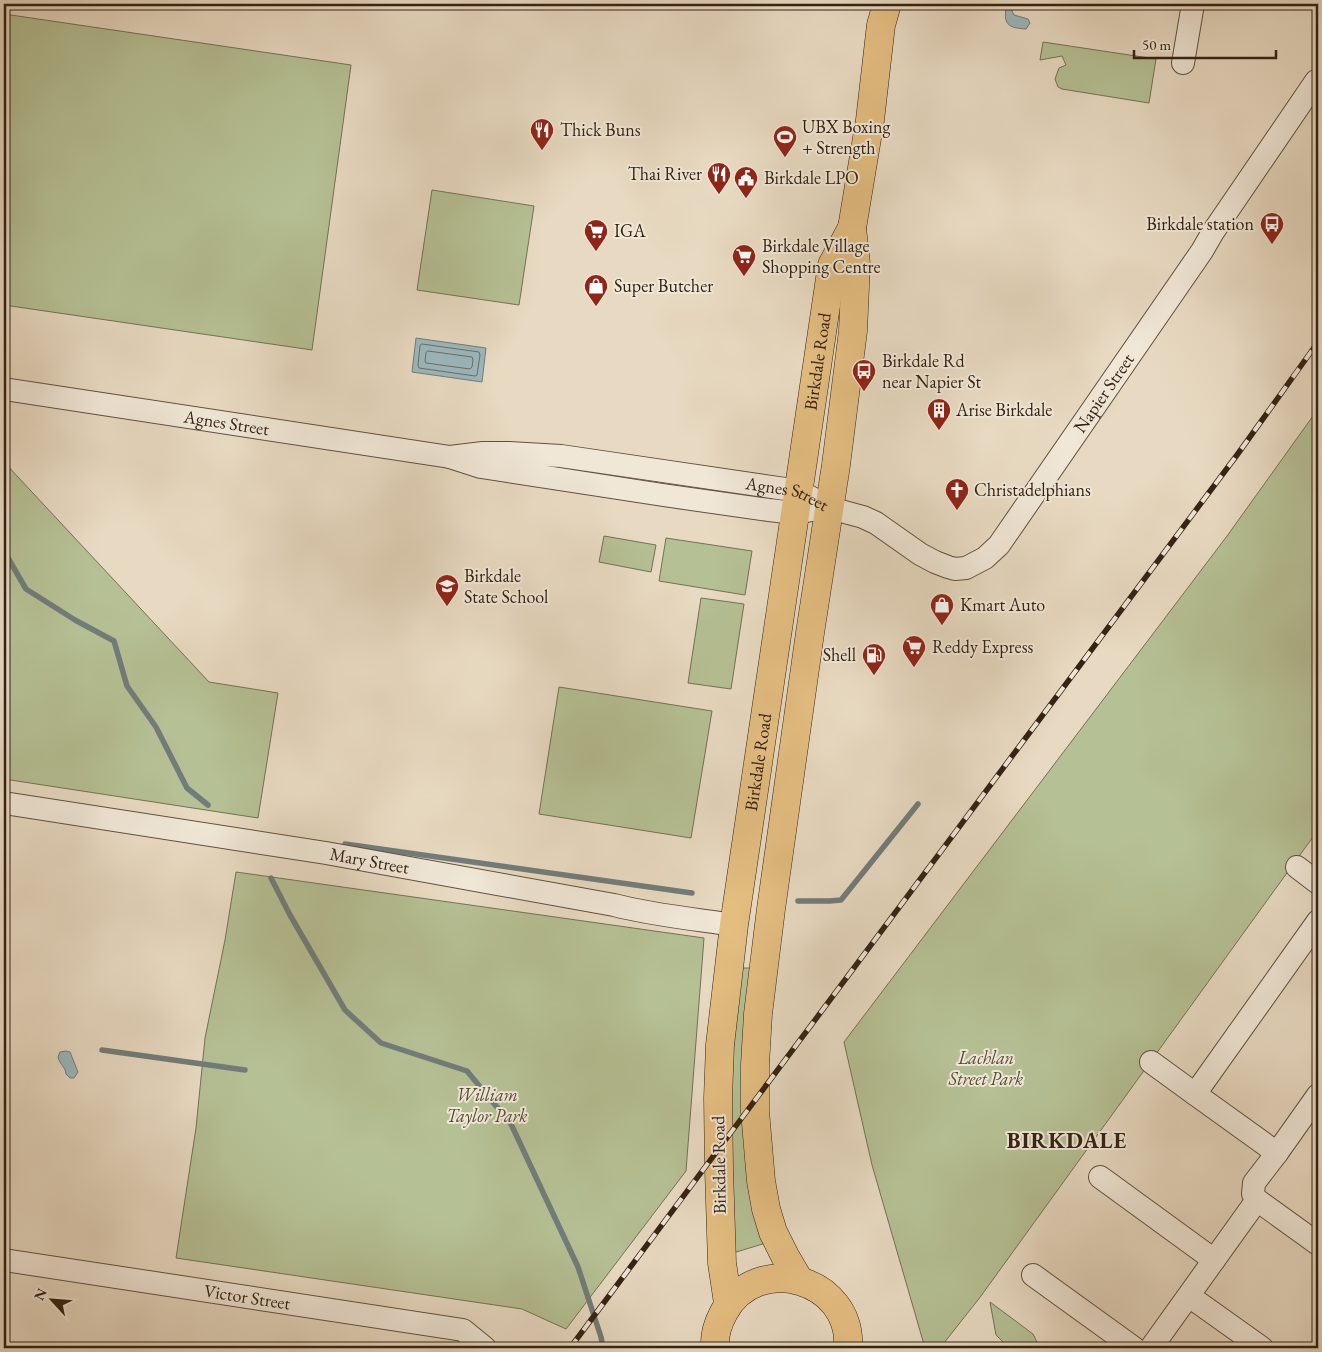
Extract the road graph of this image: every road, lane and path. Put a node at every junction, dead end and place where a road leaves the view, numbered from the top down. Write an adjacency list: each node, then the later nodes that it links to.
1 (1193, 4): 3 (street)
2 (882, 11): 5 (main road, Birkdale Road)
3 (1183, 63)
4 (1316, 81): 8 (street, Napier Street)
5 (852, 228): 7 (main road, Birkdale Road); 8 (main road, Birkdale Road)
6 (4, 390): 7 (street, Agnes Street)
7 (797, 502): 8 (street, Agnes Street); 13 (main road, Birkdale Road)
8 (830, 508): 25 (main road, Birkdale Road)
9 (4, 803): 13 (street, Mary Street)
10 (1297, 868): 11 (street)
11 (1318, 883)
12 (1318, 921): 15 (street)
13 (734, 925): 27 (main road, Birkdale Road)
14 (1151, 1062): 15 (street)
15 (1195, 1094): 18 (street)
16 (1318, 1095): 17 (street)
17 (1311, 1119): 18 (street)
18 (1277, 1152): 20 (street)
19 (1100, 1177): 23 (street)
20 (1257, 1200): 21 (street); 23 (street)
21 (1318, 1244)
22 (4, 1260): 29 (street, Victor Street)
23 (1214, 1260): 26 (street)
24 (1033, 1275): 31 (street)
25 (799, 1280): 27 (main road); 30 (main road)
26 (1189, 1296): 32 (street); 33 (street)
27 (728, 1303): 28 (main road)
28 (711, 1347)
29 (485, 1348)
30 (848, 1348)
31 (1134, 1348)
32 (1151, 1348)
33 (1262, 1348)

